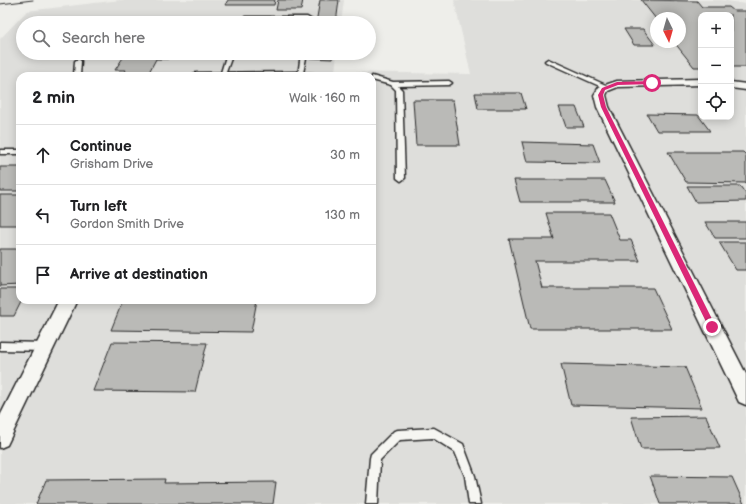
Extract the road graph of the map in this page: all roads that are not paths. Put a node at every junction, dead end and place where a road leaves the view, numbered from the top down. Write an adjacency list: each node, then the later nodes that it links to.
1 (227, 60): 6 (lane)
2 (303, 60): 7 (lane)
3 (78, 61): 5 (lane)
4 (548, 61): 14 (lane)
5 (77, 72)
6 (223, 72)
7 (301, 72)
8 (376, 79): 11 (lane)
9 (698, 82): 14 (street)
10 (449, 83): 11 (lane)
11 (393, 84): 17 (lane)
12 (734, 85): 13 (street)
13 (746, 87)
14 (603, 91): 21 (street)
15 (0, 152): 16 (lane)
16 (16, 152)
17 (401, 178)
18 (66, 304): 20 (street)
19 (0, 346): 20 (lane)
20 (45, 347): 22 (street)
21 (746, 395)
22 (0, 438)
23 (372, 504): 24 (lane)
24 (475, 504)

